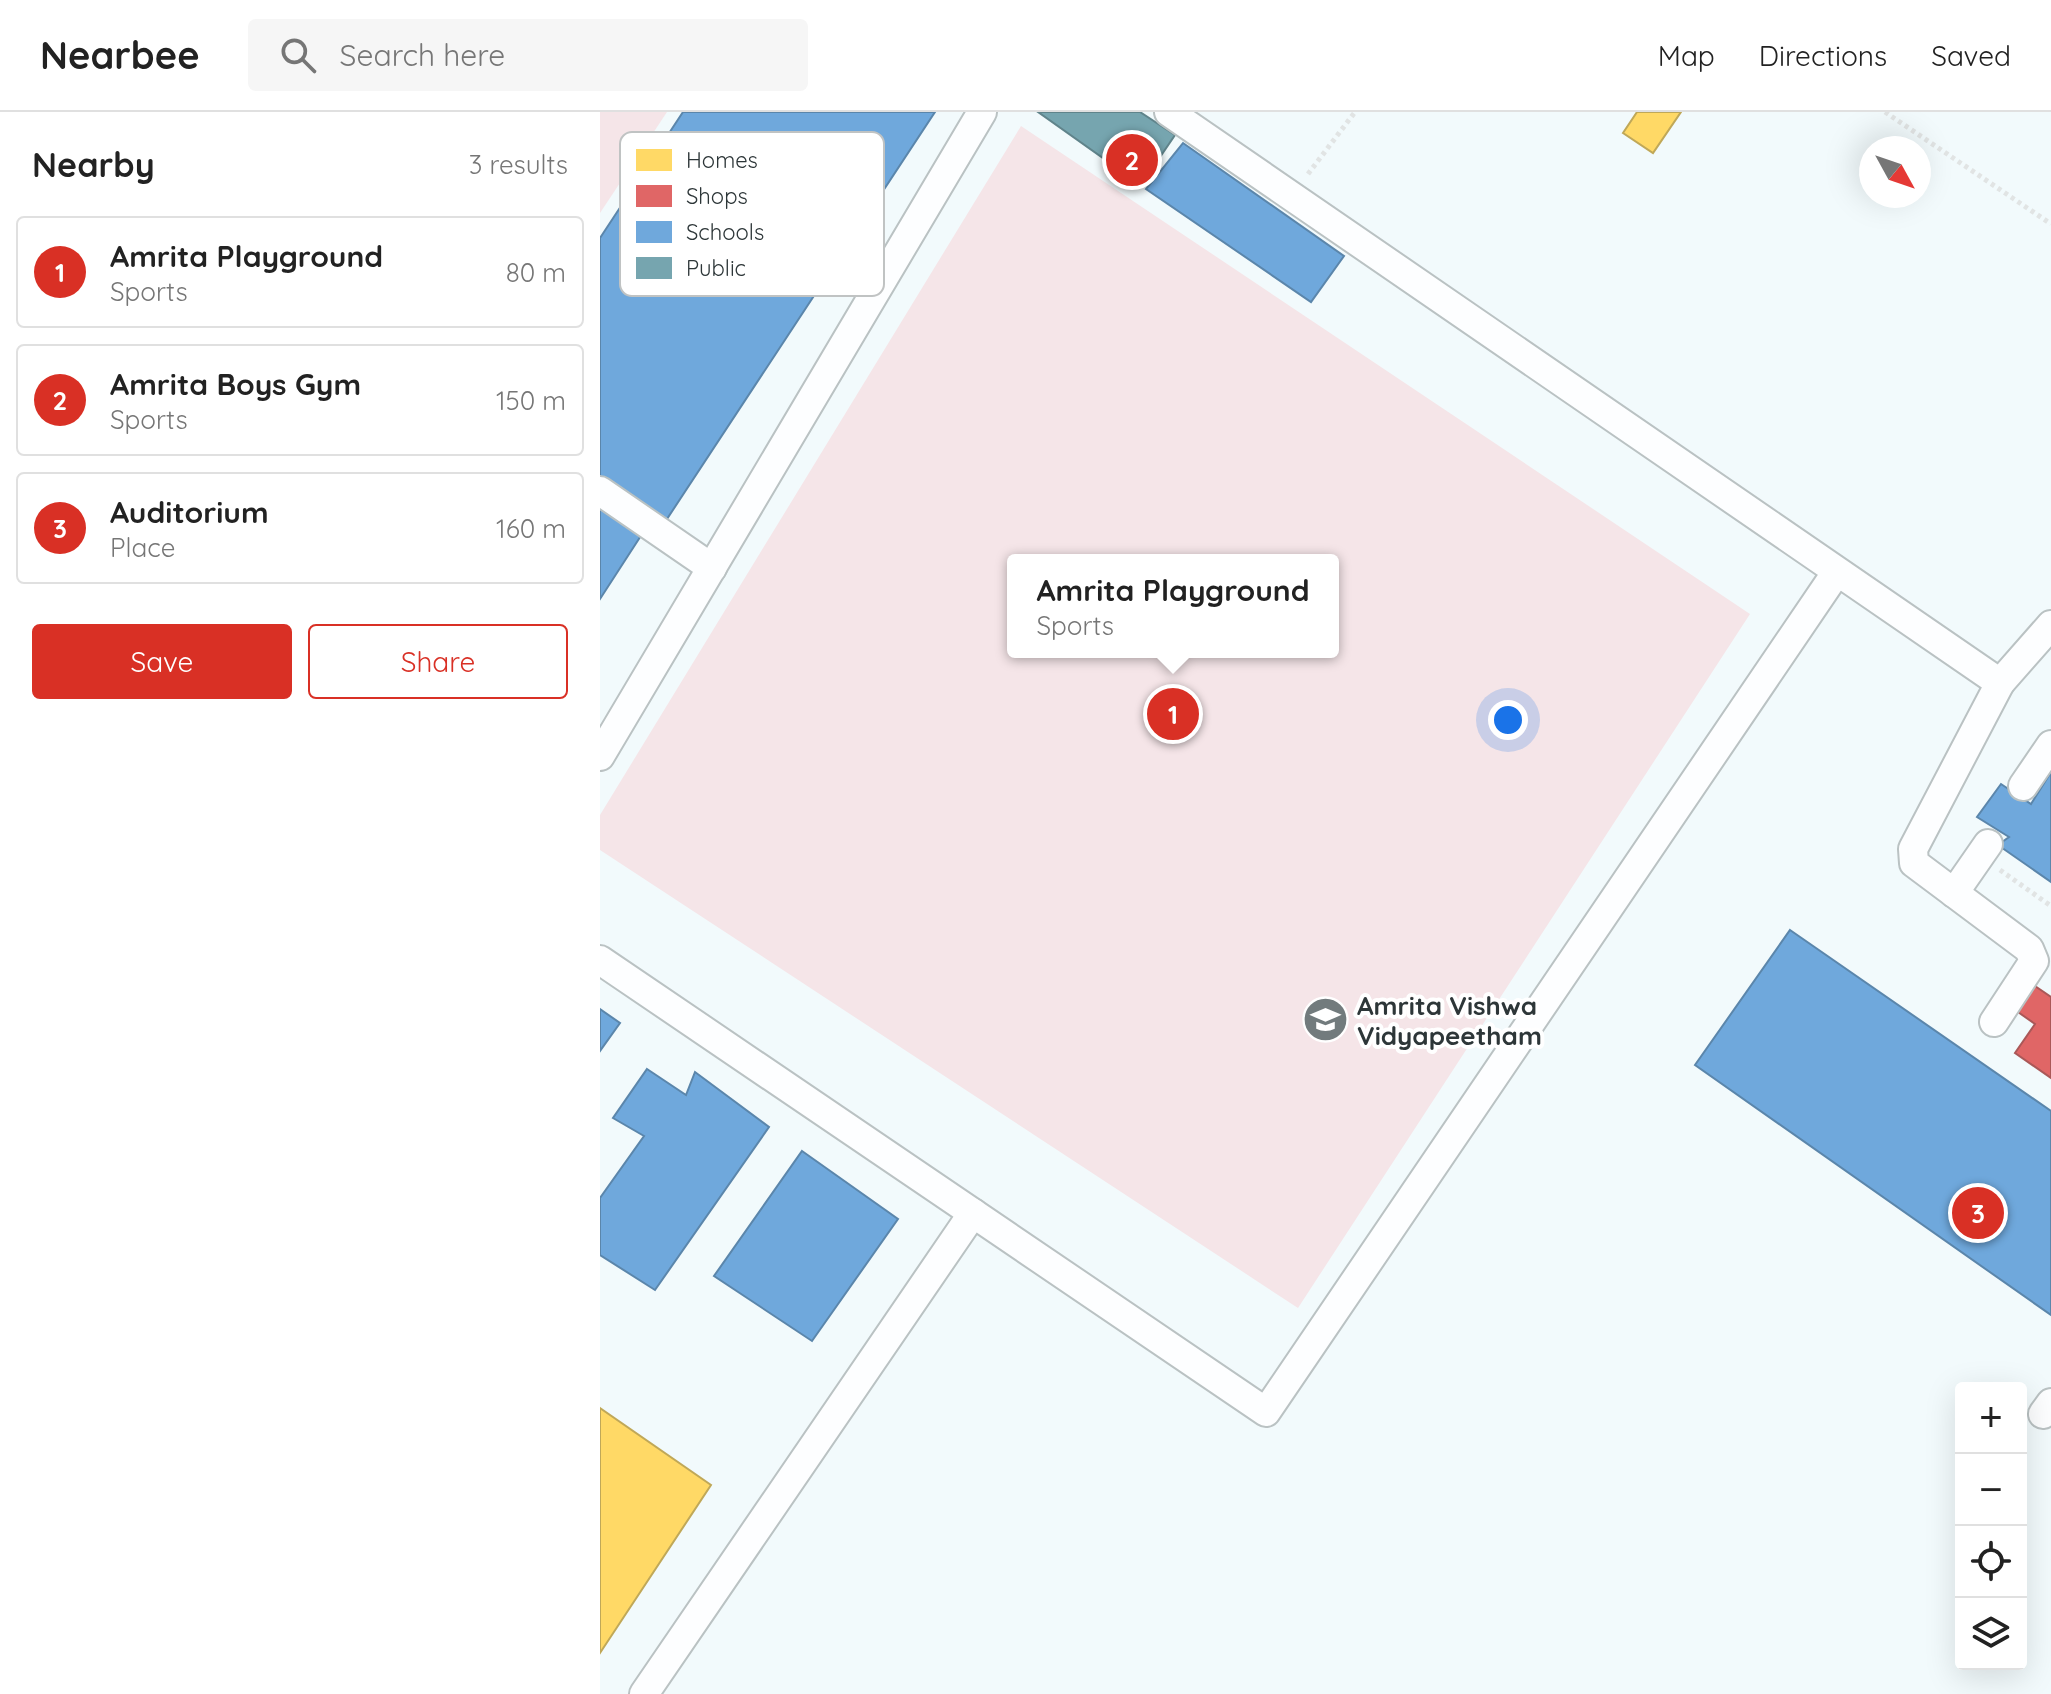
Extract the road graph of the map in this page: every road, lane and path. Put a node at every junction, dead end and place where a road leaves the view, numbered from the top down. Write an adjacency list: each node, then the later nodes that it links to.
1 (982, 112): 7 (street)
2 (1169, 112): 11 (street)
3 (1355, 112): 5 (path)
4 (1885, 112): 6 (path)
5 (1308, 174)
6 (2051, 224)
7 (884, 278)
8 (873, 296): 10 (street)
9 (600, 491): 10 (street)
10 (712, 568): 15 (street)
11 (1836, 573): 13 (street); 22 (street)
12 (2051, 625): 13 (street)
13 (2000, 683): 18 (street)
14 (2051, 745): 16 (street)
15 (602, 749)
16 (2023, 786)
17 (1984, 850): 18 (street); 19 (path)
18 (1954, 893): 21 (street)
19 (2051, 906)
20 (600, 960): 22 (street)
21 (1994, 1022)
22 (973, 1213): 23 (street)
23 (644, 1694)

